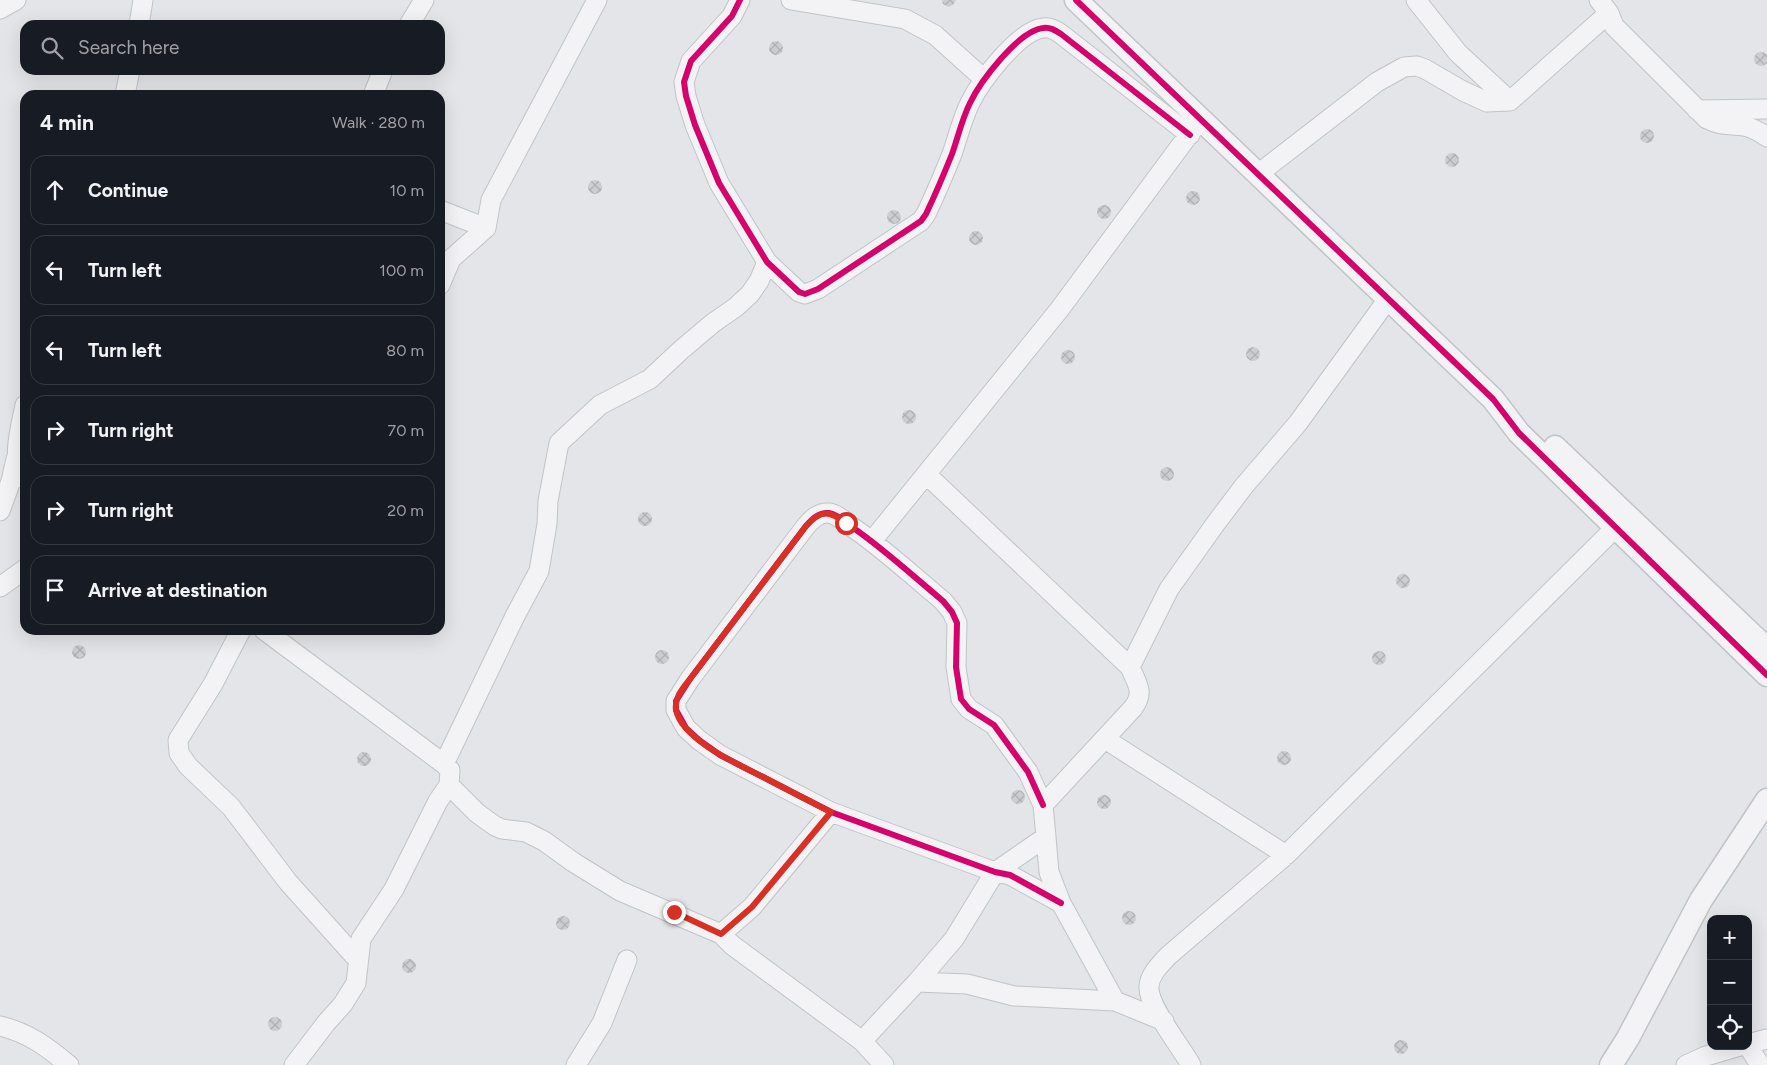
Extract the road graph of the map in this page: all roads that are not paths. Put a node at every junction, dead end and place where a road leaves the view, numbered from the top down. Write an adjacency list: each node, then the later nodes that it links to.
1 (16, 0): 10 (street)
2 (143, 0): 11 (street)
3 (424, 0): 12 (street)
4 (597, 0): 25 (street)
5 (740, 0): 26 (street)
6 (791, 0): 15 (street)
7 (1076, 0): 21 (street)
8 (1416, 0): 18 (street)
9 (1604, 7): 18 (street); 20 (street)
10 (0, 9)
11 (140, 20)
12 (412, 20)
13 (129, 75): 16 (street)
14 (380, 75): 17 (street)
15 (984, 79): 21 (street); 26 (street)
16 (126, 90)
17 (375, 90)
18 (1510, 101): 23 (street)
19 (1767, 109): 20 (street)
20 (1698, 110): 22 (street)
21 (1195, 128): 23 (street); 32 (street)
22 (1767, 137)
23 (1258, 174): 28 (street)
24 (445, 212): 25 (street)
25 (486, 228): 27 (street)
26 (767, 262): 44 (street)
27 (445, 273)
28 (1388, 299): 34 (street); 41 (street)
29 (20, 435): 30 (street)
30 (16, 459): 31 (street); 33 (street)
31 (20, 471)
32 (926, 474): 35 (street); 41 (street)
33 (0, 511)
34 (1620, 519): 40 (street); 42 (street); 50 (street)
35 (872, 541): 47 (street); 48 (street)
36 (20, 573): 37 (street)
37 (0, 588)
38 (238, 635): 54 (street)
39 (271, 635): 44 (street)
40 (1767, 649)
41 (1130, 667): 43 (street)
42 (1767, 675)
43 (1105, 738): 47 (street); 50 (street)
44 (444, 764): 45 (street)
45 (449, 785): 53 (street); 54 (street)
46 (1767, 800): 70 (street)
47 (1043, 805): 49 (street)
48 (831, 812): 51 (street); 53 (street)
49 (1046, 837): 51 (street); 52 (street)
50 (1286, 855): 58 (street)
51 (995, 872): 52 (street); 56 (street)
52 (1061, 903): 57 (street)
53 (721, 934): 61 (street)
54 (358, 960): 66 (street)
55 (627, 960): 67 (street)
56 (917, 982): 57 (street); 61 (street)
57 (1115, 1001): 58 (street)
58 (1164, 1021): 69 (street)
59 (0, 1026): 65 (street)
60 (1767, 1039): 62 (street)
61 (862, 1041): 68 (street)
62 (1752, 1044)
63 (1726, 1050): 71 (street)
64 (1751, 1050): 72 (street)
65 (70, 1065)
66 (294, 1065)
67 (576, 1065)
68 (884, 1065)
69 (1191, 1065)
70 (1611, 1065)
71 (1686, 1065)
72 (1760, 1065)

